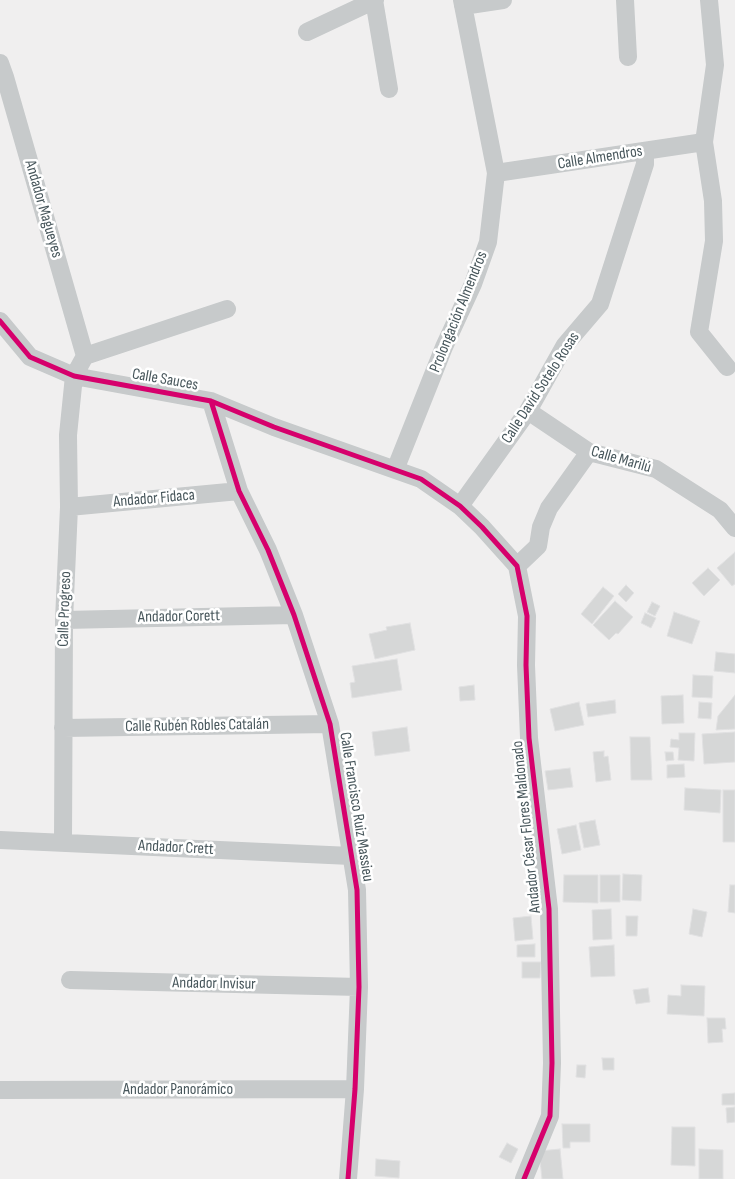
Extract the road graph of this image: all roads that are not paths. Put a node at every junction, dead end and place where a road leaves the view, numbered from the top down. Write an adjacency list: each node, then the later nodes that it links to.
1 (375, 0): 6 (street); 9 (street)
2 (504, 0): 5 (street)
3 (625, 0): 7 (street)
4 (709, 0): 10 (street)
5 (462, 3): 12 (street, Prolongación Almendros)
6 (306, 32)
7 (628, 57)
8 (0, 63): 15 (street, Andador Magueyes)
9 (389, 89)
10 (704, 142): 11 (street, Calle Almendros); 16 (street)
11 (645, 151): 12 (street, Calle Almendros); 19 (street, Calle David Sotelo Rosas)
12 (496, 174): 21 (street, Prolongación Almendros)
13 (227, 309): 15 (street)
14 (0, 321): 17 (street, Calle Sauces)
15 (84, 356): 17 (street)
16 (727, 367)
17 (74, 376): 18 (street, Calle Sauces); 23 (street, Calle Progreso)
18 (211, 401): 21 (street, Calle Sauces); 22 (street, Calle Francisco Ruiz Massieu)
19 (528, 412): 20 (street, Calle Marilú); 24 (street, Calle David Sotelo Rosas)
20 (589, 452): 25 (street, Calle Marilú); 26 (street)
21 (395, 470): 24 (street)
22 (239, 491): 23 (street, Andador Fidaca); 27 (street, Calle Francisco Ruiz Massieu)
23 (69, 506): 28 (street, Calle Progreso)
24 (460, 506): 26 (street)
25 (735, 528)
26 (517, 566): 39 (street, Andador César Flores Maldonado)
27 (294, 615): 28 (street, Andador Corett); 29 (street, Calle Francisco Ruiz Massieu)
28 (64, 620): 30 (street, Calle Progreso)
29 (330, 724): 30 (street, Calle Rubén Robles Catalán); 33 (street, Calle Francisco Ruiz Massieu)
30 (63, 728): 32 (street, Calle Progreso)
31 (0, 840): 32 (street, Andador Crett)
32 (63, 842): 33 (street, Andador Crett)
33 (352, 856): 35 (street, Calle Francisco Ruiz Massieu)
34 (70, 980): 35 (street, Andador Invisur)
35 (359, 987): 36 (street, Calle Francisco Ruiz Massieu)
36 (355, 1089): 37 (street, Andador Panorámico); 38 (street, Calle Francisco Ruiz Massieu)
37 (0, 1090)
38 (348, 1179)
39 (524, 1179)

